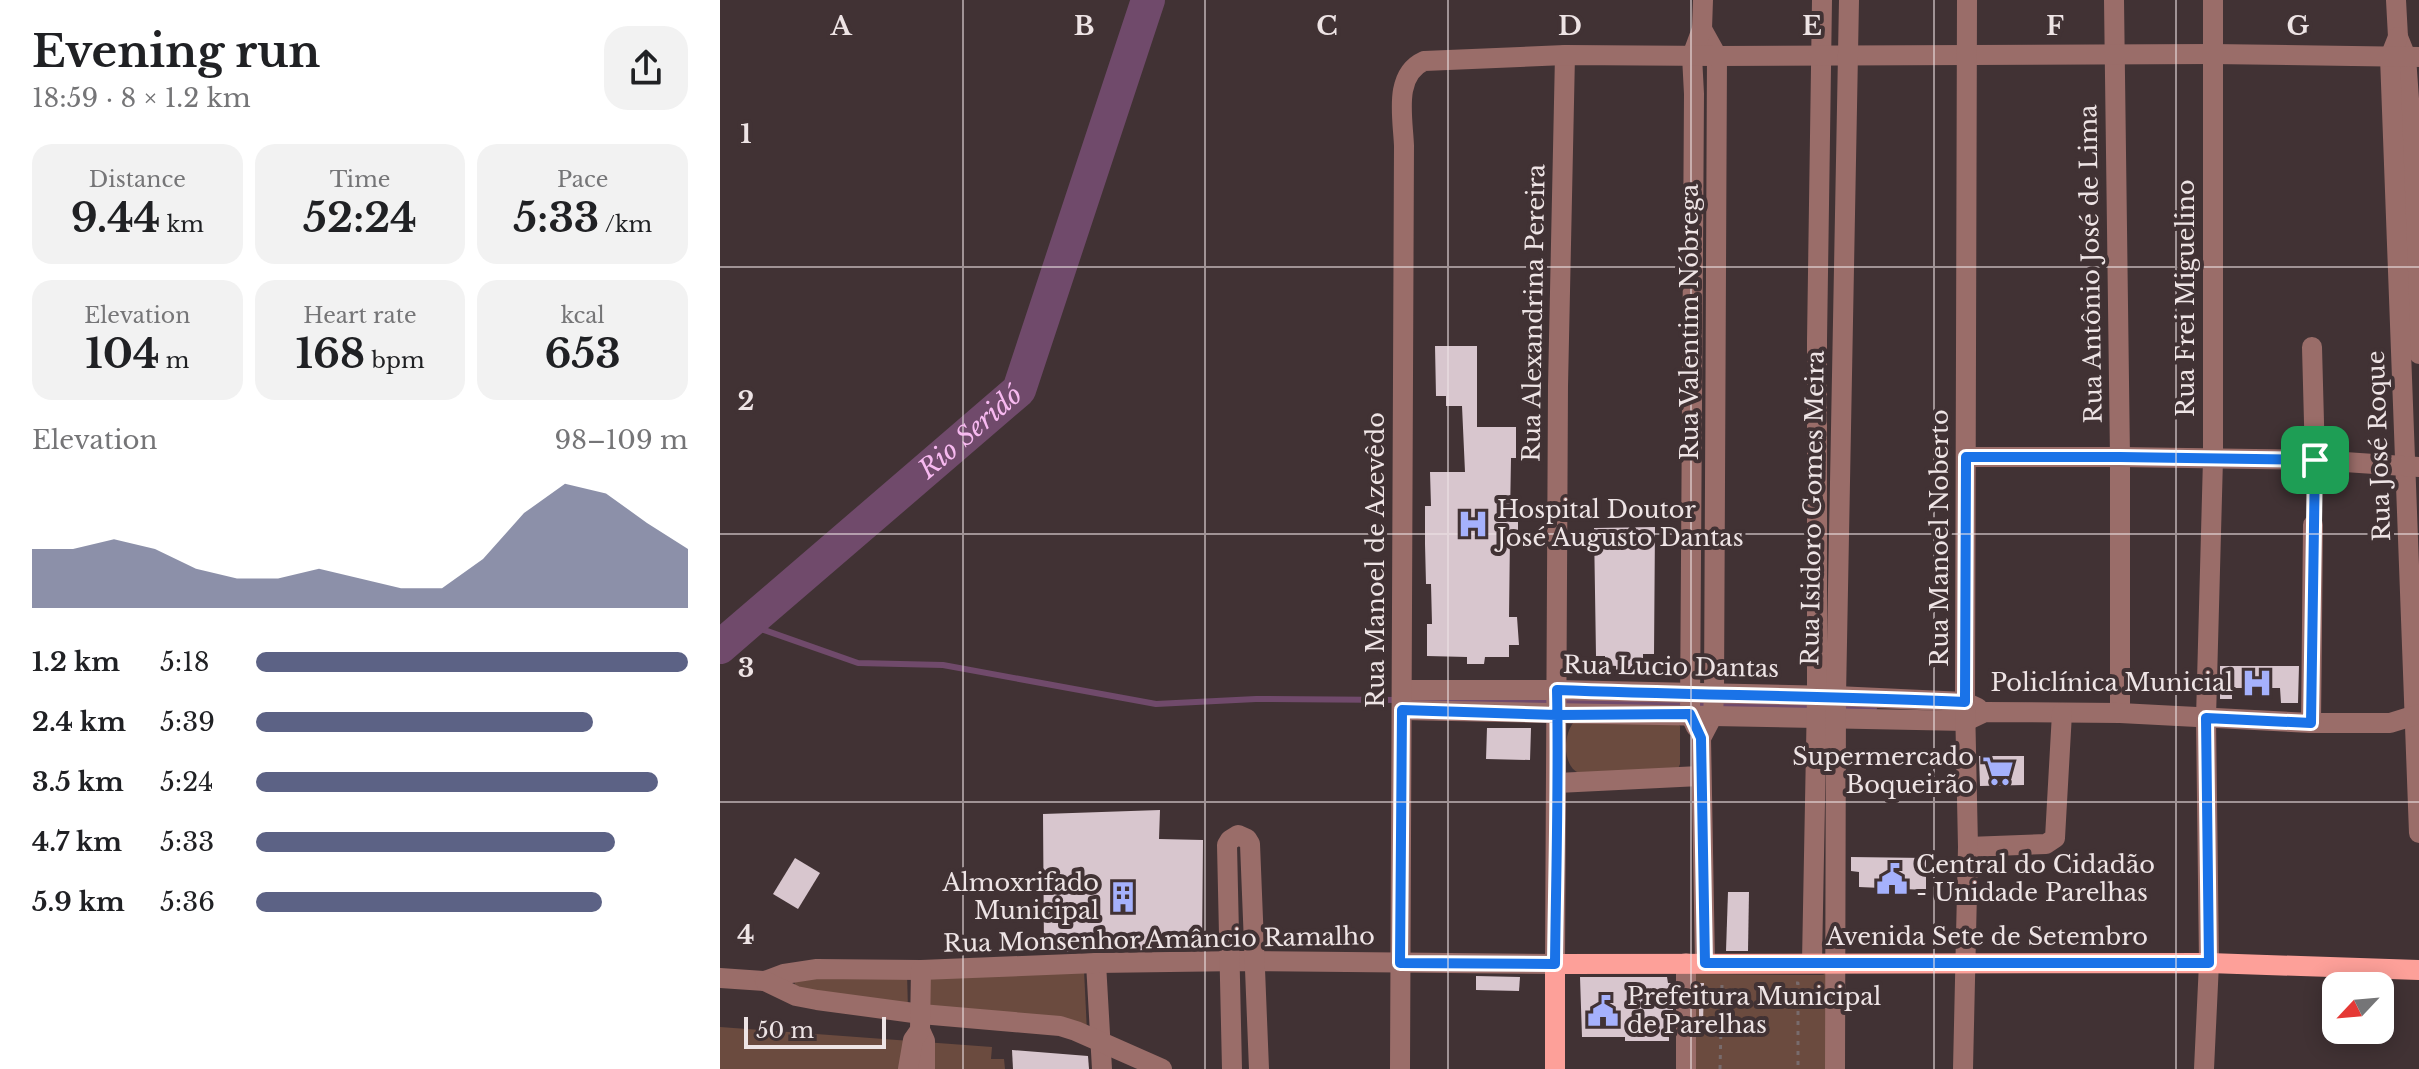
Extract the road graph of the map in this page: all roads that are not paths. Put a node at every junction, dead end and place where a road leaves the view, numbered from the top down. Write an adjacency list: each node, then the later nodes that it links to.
1 (1703, 0): 8 (street, Rua Valentim Nóbrega)
2 (1822, 0): 12 (street, Rua Isidoro Gomes Meira)
3 (1849, 0): 13 (street, Rua Isidoro Gomes Meira)
4 (1967, 0): 14 (street, Rua Manoel Noberto)
5 (2114, 0): 9 (street, Rua Antônio José de Lima)
6 (2213, 0): 10 (street, Rua Frei Miguelino)
7 (2396, 0): 17 (street)
8 (1702, 29): 15 (street, Rua Valentim Nóbrega); 16 (street, Rua Valentim Nóbrega)
9 (2114, 54): 10 (street); 14 (street); 24 (street, Rua Antônio José de Lima)
10 (2212, 54): 17 (street); 25 (street, Rua Frei Miguelino)
11 (1565, 55): 15 (street); 31 (street, Rua Alexandrina Pereira); 33 (street, Rua Manoel de Azevêdo)
12 (1820, 55): 13 (street); 16 (street); 18 (street, Rua Isidoro Gomes Meira)
13 (1847, 55): 14 (street); 19 (street, Rua Isidoro Gomes Meira)
14 (1967, 55): 23 (street, Rua Manoel Noberto)
15 (1692, 56): 16 (street); 34 (street, Rua Valentim Nóbrega)
16 (1717, 56): 35 (street, Rua Valentim Nóbrega)
17 (2405, 57): 21 (street, Rua José Roque); 22 (street, Rua José Roque)
18 (1817, 341): 19 (street); 28 (street, Rua Isidoro Gomes Meira)
19 (1841, 342): 29 (street, Rua Isidoro Gomes Meira)
20 (2312, 347): 26 (street)
21 (2419, 354)
22 (2410, 369): 27 (street, Rua José Roque)
23 (1966, 457): 24 (street); 36 (street, Rua Manoel Noberto)
24 (2120, 457): 25 (street); 38 (street, Rua Antônio José de Lima)
25 (2213, 459): 26 (street); 41 (street, Rua Frei Miguelino)
26 (2315, 460): 27 (street)
27 (2413, 467): 43 (street, Rua José Roque)
28 (1817, 478): 29 (street); 32 (street, Rua Isidoro Gomes Meira)
29 (1840, 480): 32 (street, Rua Isidoro Gomes Meira)
30 (2313, 525): 42 (street)
31 (1557, 690): 33 (street, Rua Lucio Dantas); 34 (street, Rua Lucio Dantas); 39 (street, Rua Alexandrina Pereira)
32 (1826, 696): 35 (street, Rua Lucio Dantas); 36 (street, Rua Lucio Dantas); 40 (street, Rua Isidoro Gomes Meira)
33 (1402, 700): 39 (street, Rua Lucio Dantas); 55 (street, Rua Manoel de Azevêdo)
34 (1690, 704): 35 (street, Rua Lucio Dantas); 39 (street, Rua Lucio Dantas); 44 (street)
35 (1713, 705): 40 (street, Rua Lucio Dantas); 44 (street)
36 (1972, 712): 37 (street, Rua Lucio Dantas); 40 (street, Rua Lucio Dantas); 49 (street, Rua Manoel Noberto)
37 (2062, 713): 38 (street, Rua Lucio Dantas); 49 (street)
38 (2120, 713): 41 (street, Rua Lucio Dantas)
39 (1557, 715): 46 (street, Rua Alexandrina Pereira)
40 (1827, 718): 52 (street, Rua Isidoro Gomes Meira); 53 (street, Rua Isidoro Gomes Meira)
41 (2206, 718): 42 (street, Rua Lucio Dantas); 57 (street, Rua Frei Miguelino)
42 (2311, 723): 43 (street, Rua Lucio Dantas)
43 (2417, 724): 47 (street, Rua José Roque)
44 (1701, 738): 45 (street)
45 (1700, 776): 46 (street); 56 (street)
46 (1557, 783): 58 (street, Rua Alexandrina Pereira)
47 (2419, 827): 48 (street, Rua José Roque)
48 (2419, 833)
49 (1968, 847): 59 (street, Rua Manoel Noberto)
50 (1229, 961): 51 (street, Rua Monsenhor Amâncio Ramalho); 51 (street); 54 (street, Rua Monsenhor Amâncio Ramalho); 70 (street)
51 (1255, 962): 55 (street, Rua Monsenhor Amâncio Ramalho); 71 (street)
52 (1812, 962): 53 (main road, Avenida Sete de Setembro); 56 (main road, Avenida Sete de Setembro)
53 (1834, 962): 59 (main road, Avenida Sete de Setembro); 75 (street, Rua Isidoro Gomes Meira)
54 (1096, 963): 60 (street, Rua Monsenhor Amâncio Ramalho); 65 (street)
55 (1400, 963): 58 (street, Rua Monsenhor Amâncio Ramalho); 72 (street, Rua Manoel de Azevêdo)
56 (1695, 963): 58 (main road, Avenida Sete de Setembro); 74 (street)
57 (2209, 963): 59 (main road, Avenida Sete de Setembro); 61 (main road, Avenida Sete de Setembro); 77 (street, Rua Frei Miguelino)
58 (1555, 964): 73 (main road)
59 (1964, 964): 76 (street, Rua Manoel Noberto)
60 (921, 970): 63 (street, Rua Monsenhor Amâncio Ramalho); 64 (street)
61 (2419, 970)
62 (720, 978): 63 (street, Rua Monsenhor Amâncio Ramalho)
63 (765, 981): 64 (street, Rua Monsenhor Amâncio Ramalho)
64 (920, 1022): 65 (street, Rua Monsenhor Amâncio Ramalho); 66 (street); 67 (street)
65 (1101, 1043): 68 (street); 69 (street, Rua Monsenhor Amâncio Ramalho)
66 (908, 1069)
67 (925, 1069)
68 (1102, 1069)
69 (1162, 1069)
70 (1232, 1069)
71 (1259, 1069)
72 (1400, 1069)
73 (1555, 1069)
74 (1686, 1069)
75 (1835, 1069)
76 (1963, 1069)
77 (2204, 1069)

